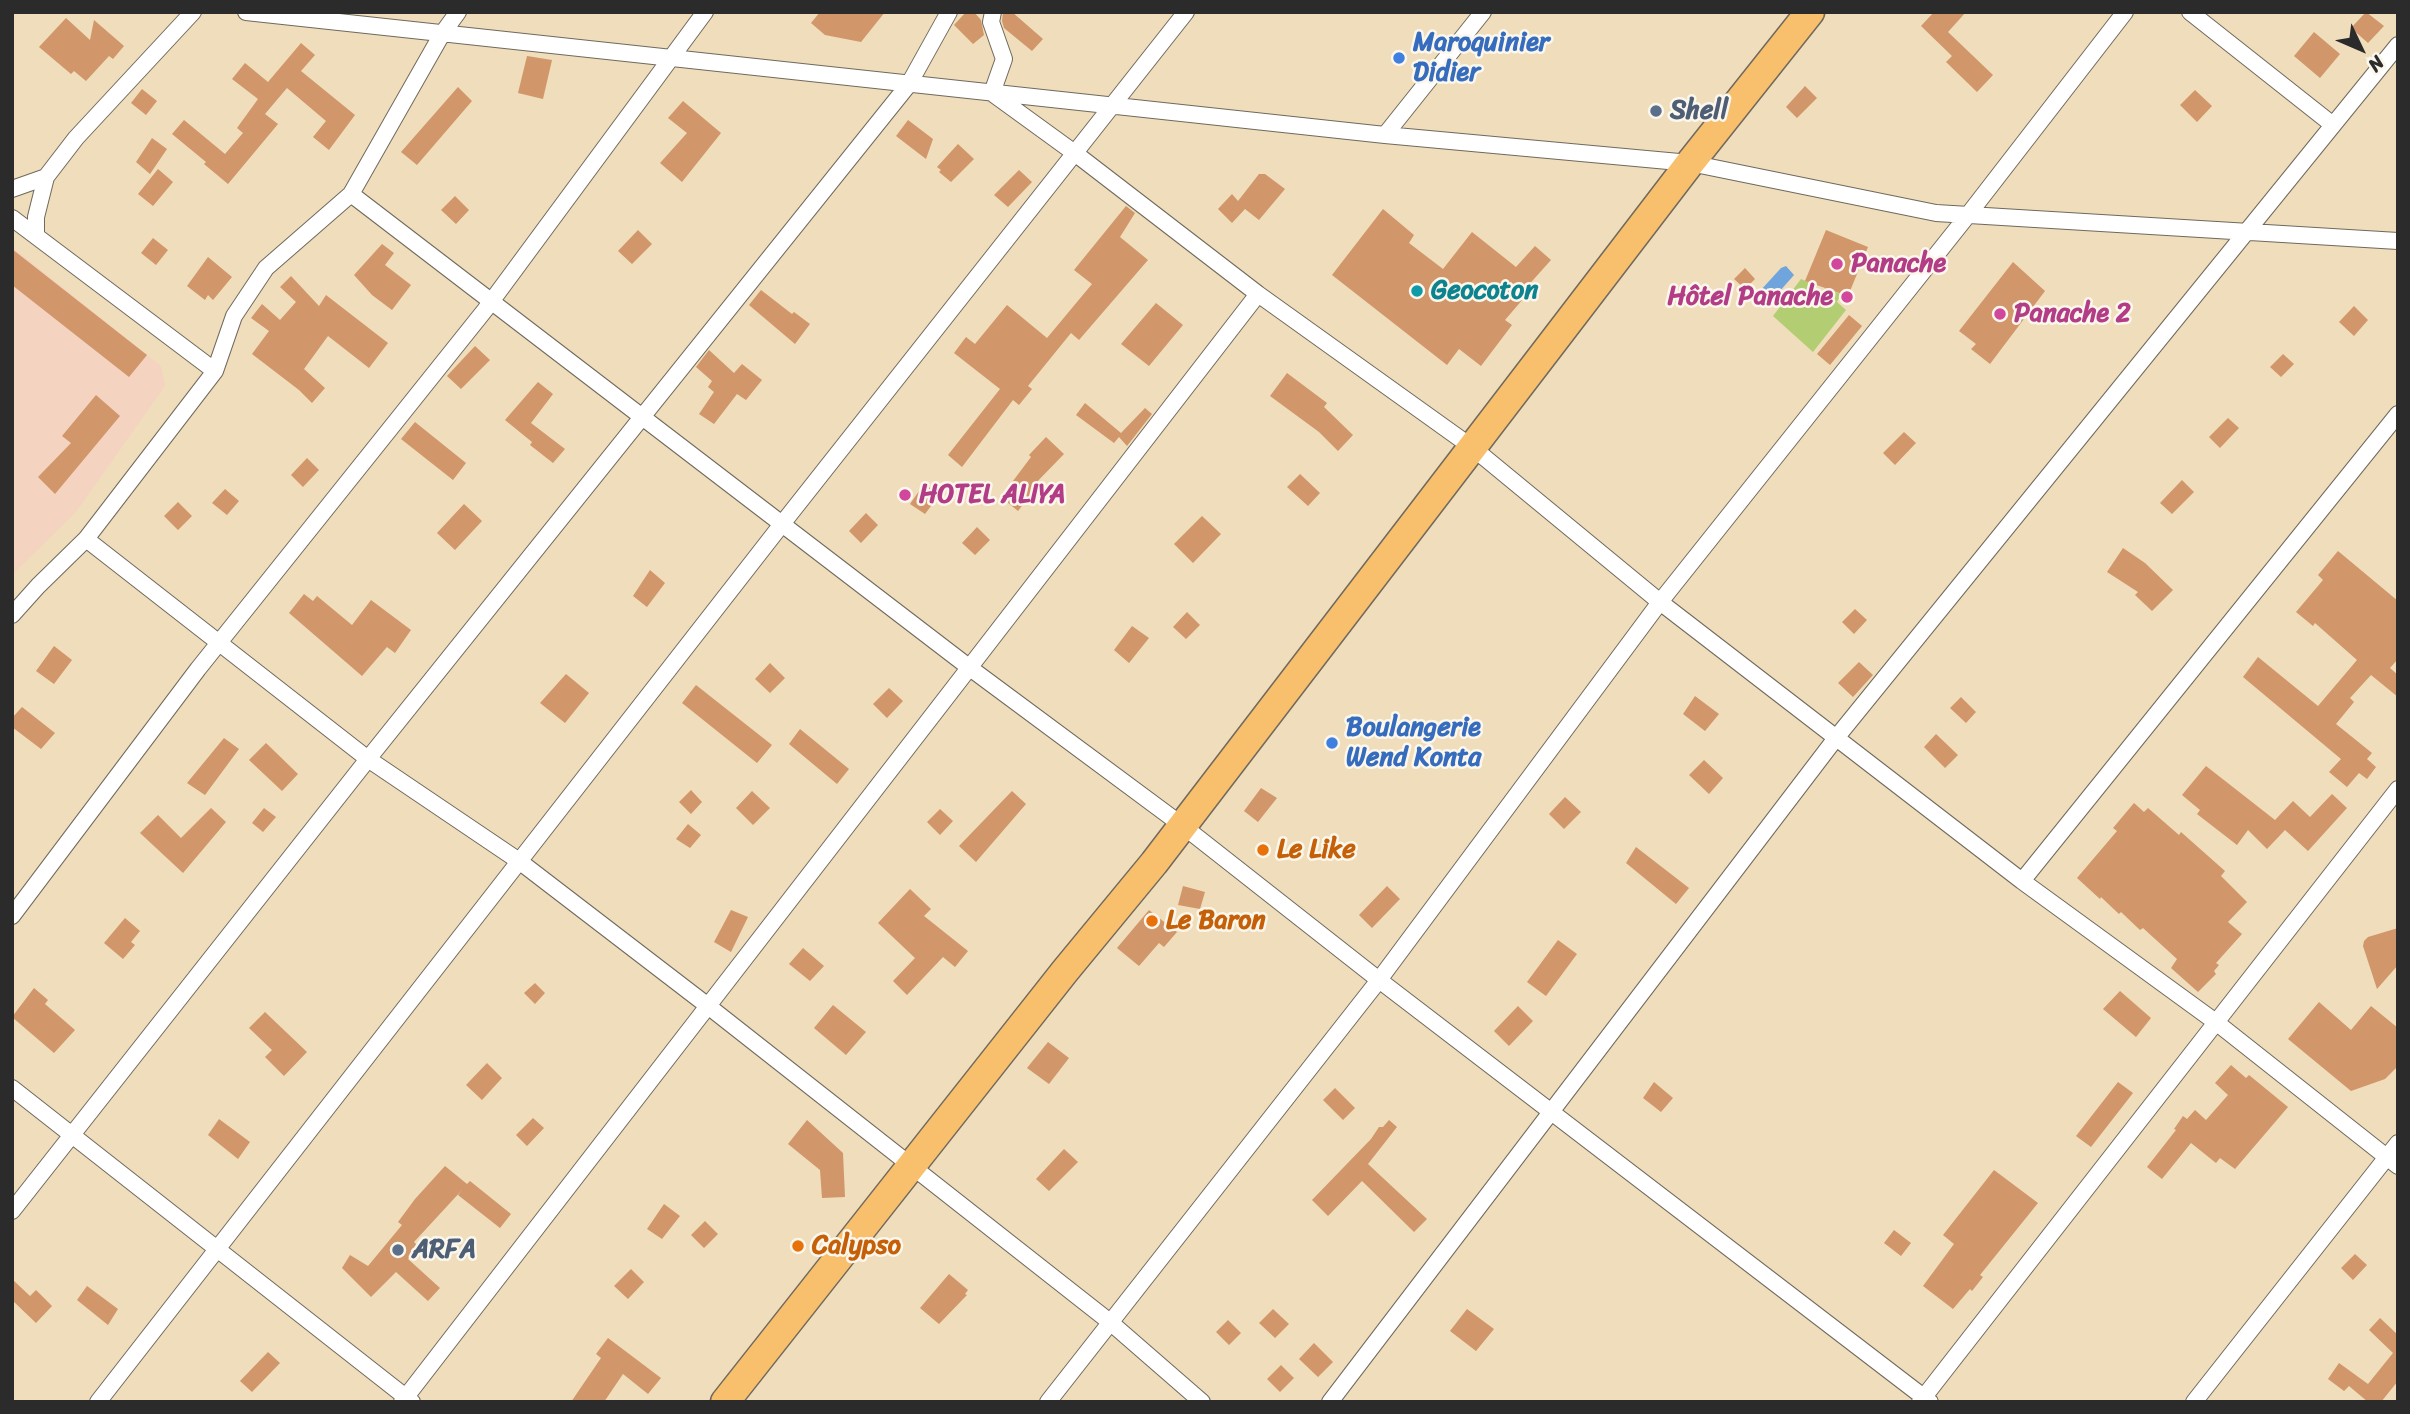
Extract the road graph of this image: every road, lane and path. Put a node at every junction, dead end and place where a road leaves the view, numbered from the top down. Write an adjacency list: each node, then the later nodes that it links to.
1 (193, 12): 22 (street)
2 (246, 12): 12 (street)
3 (458, 12): 12 (street)
4 (705, 12): 14 (street)
5 (949, 12): 15 (street)
6 (993, 12): 16 (street)
7 (1186, 12): 17 (street)
8 (1483, 12): 19 (street)
9 (1810, 12): 21 (highway)
10 (2125, 12): 25 (street)
11 (2190, 12): 18 (street)
12 (442, 34): 14 (street); 24 (street)
13 (2398, 45): 18 (street)
14 (669, 58): 15 (street); 31 (street)
15 (909, 84): 16 (street); 34 (street)
16 (992, 93): 17 (street); 20 (street)
17 (1115, 105): 19 (street); 20 (street)
18 (2333, 125): 27 (street)
19 (1385, 135): 21 (street)
20 (1076, 154): 30 (street); 36 (street)
21 (1690, 163): 25 (street); 35 (highway)
22 (46, 177): 23 (street); 28 (street)
23 (12, 189)
24 (351, 194): 31 (street); 32 (street)
25 (1968, 215): 27 (street); 38 (street)
26 (12, 218): 28 (street)
27 (2247, 232): 29 (street); 42 (street)
28 (36, 236): 32 (street)
29 (2398, 241)
30 (1258, 294): 35 (street); 41 (street)
31 (491, 301): 34 (street); 40 (street)
32 (215, 371): 37 (street)
33 (2398, 414): 47 (street)
34 (642, 417): 36 (street); 43 (street)
35 (1473, 448): 38 (street); 45 (highway)
36 (782, 524): 41 (street); 46 (street)
37 (86, 539): 39 (street); 40 (street)
38 (1660, 602): 42 (street); 49 (street)
39 (12, 615)
40 (219, 643): 43 (street); 48 (street)
41 (970, 668): 45 (street); 50 (street)
42 (1836, 738): 47 (street); 53 (street)
43 (368, 758): 46 (street); 54 (street)
44 (2398, 789): 51 (street)
45 (1183, 826): 49 (street); 57 (highway)
46 (519, 861): 50 (street); 59 (street)
47 (2022, 881): 51 (street)
48 (12, 916)
49 (1379, 980): 53 (street); 60 (street)
50 (708, 1006): 57 (street); 61 (street)
51 (2217, 1023): 56 (street); 62 (street)
52 (12, 1088): 54 (street)
53 (1551, 1112): 62 (street); 67 (street)
54 (73, 1135): 58 (street); 59 (street)
55 (2398, 1143): 56 (street)
56 (2392, 1162): 68 (street)
57 (913, 1166): 60 (street); 64 (highway)
58 (12, 1211)
59 (218, 1249): 61 (street); 63 (street)
60 (1110, 1322): 65 (street); 66 (street)
61 (407, 1400)
62 (1924, 1400)
63 (98, 1402)
64 (724, 1402)
65 (1048, 1402)
66 (1202, 1402)
67 (1330, 1402)
68 (2194, 1402)

